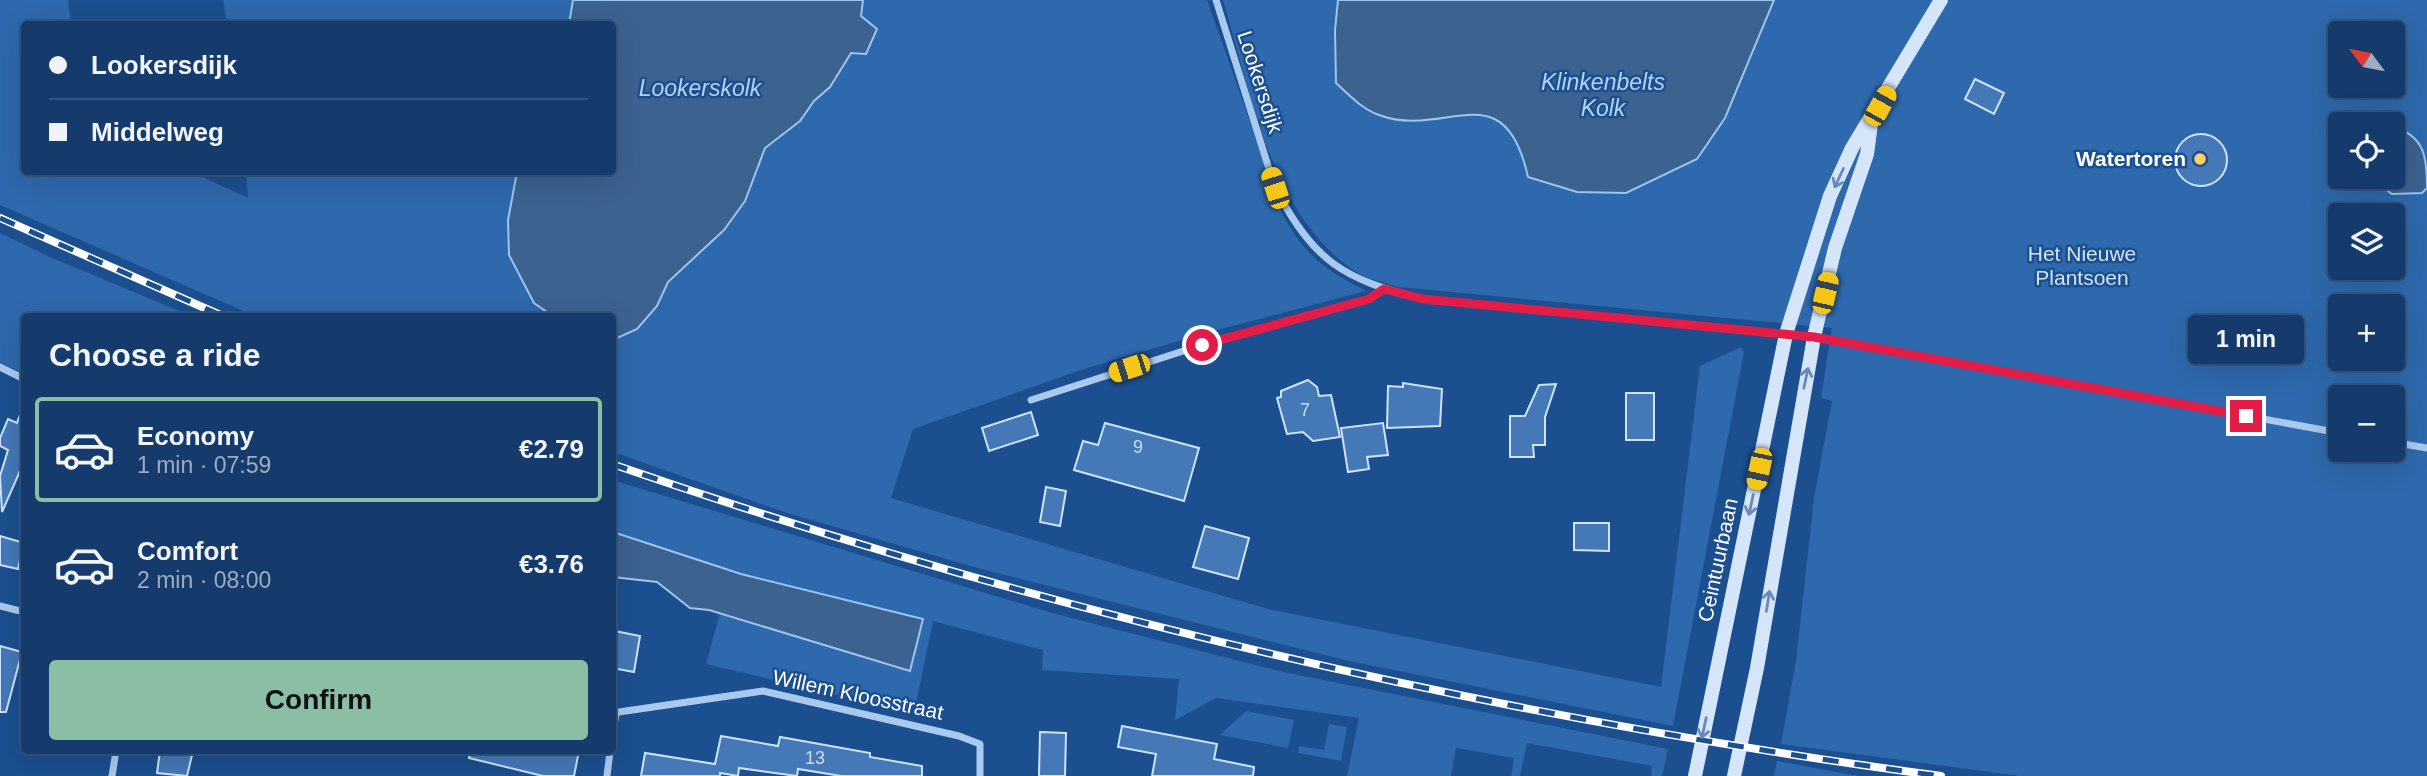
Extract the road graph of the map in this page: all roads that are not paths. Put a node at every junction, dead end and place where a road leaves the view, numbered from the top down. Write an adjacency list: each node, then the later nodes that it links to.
1 (1216, 0): 4 (street, Lookersdijk)
2 (1941, 0): 3 (street, Ceintuurbaan)
3 (1872, 119): 5 (street, Ceintuurbaan, one-way to 5); 6 (street, Ceintuurbaan)
4 (1384, 289): 5 (street, Lookersdijk); 9 (street)
5 (1786, 334): 6 (street, Lookersdijk); 21 (street, Ceintuurbaan, one-way to 21)
6 (1814, 337): 10 (street, Lookersdijk); 22 (street, Ceintuurbaan, one-way to 6)
7 (0, 367): 8 (street)
8 (21, 378)
9 (1031, 400)
10 (2328, 431)
11 (2405, 444): 12 (street)
12 (2427, 448)
13 (0, 606): 14 (street)
14 (21, 611)
15 (616, 714): 20 (street, Willem Kloosstraat)
16 (116, 754): 18 (street)
17 (610, 754): 19 (street)
18 (112, 776)
19 (607, 776)
20 (980, 776)
21 (1695, 776)
22 (1734, 776)

